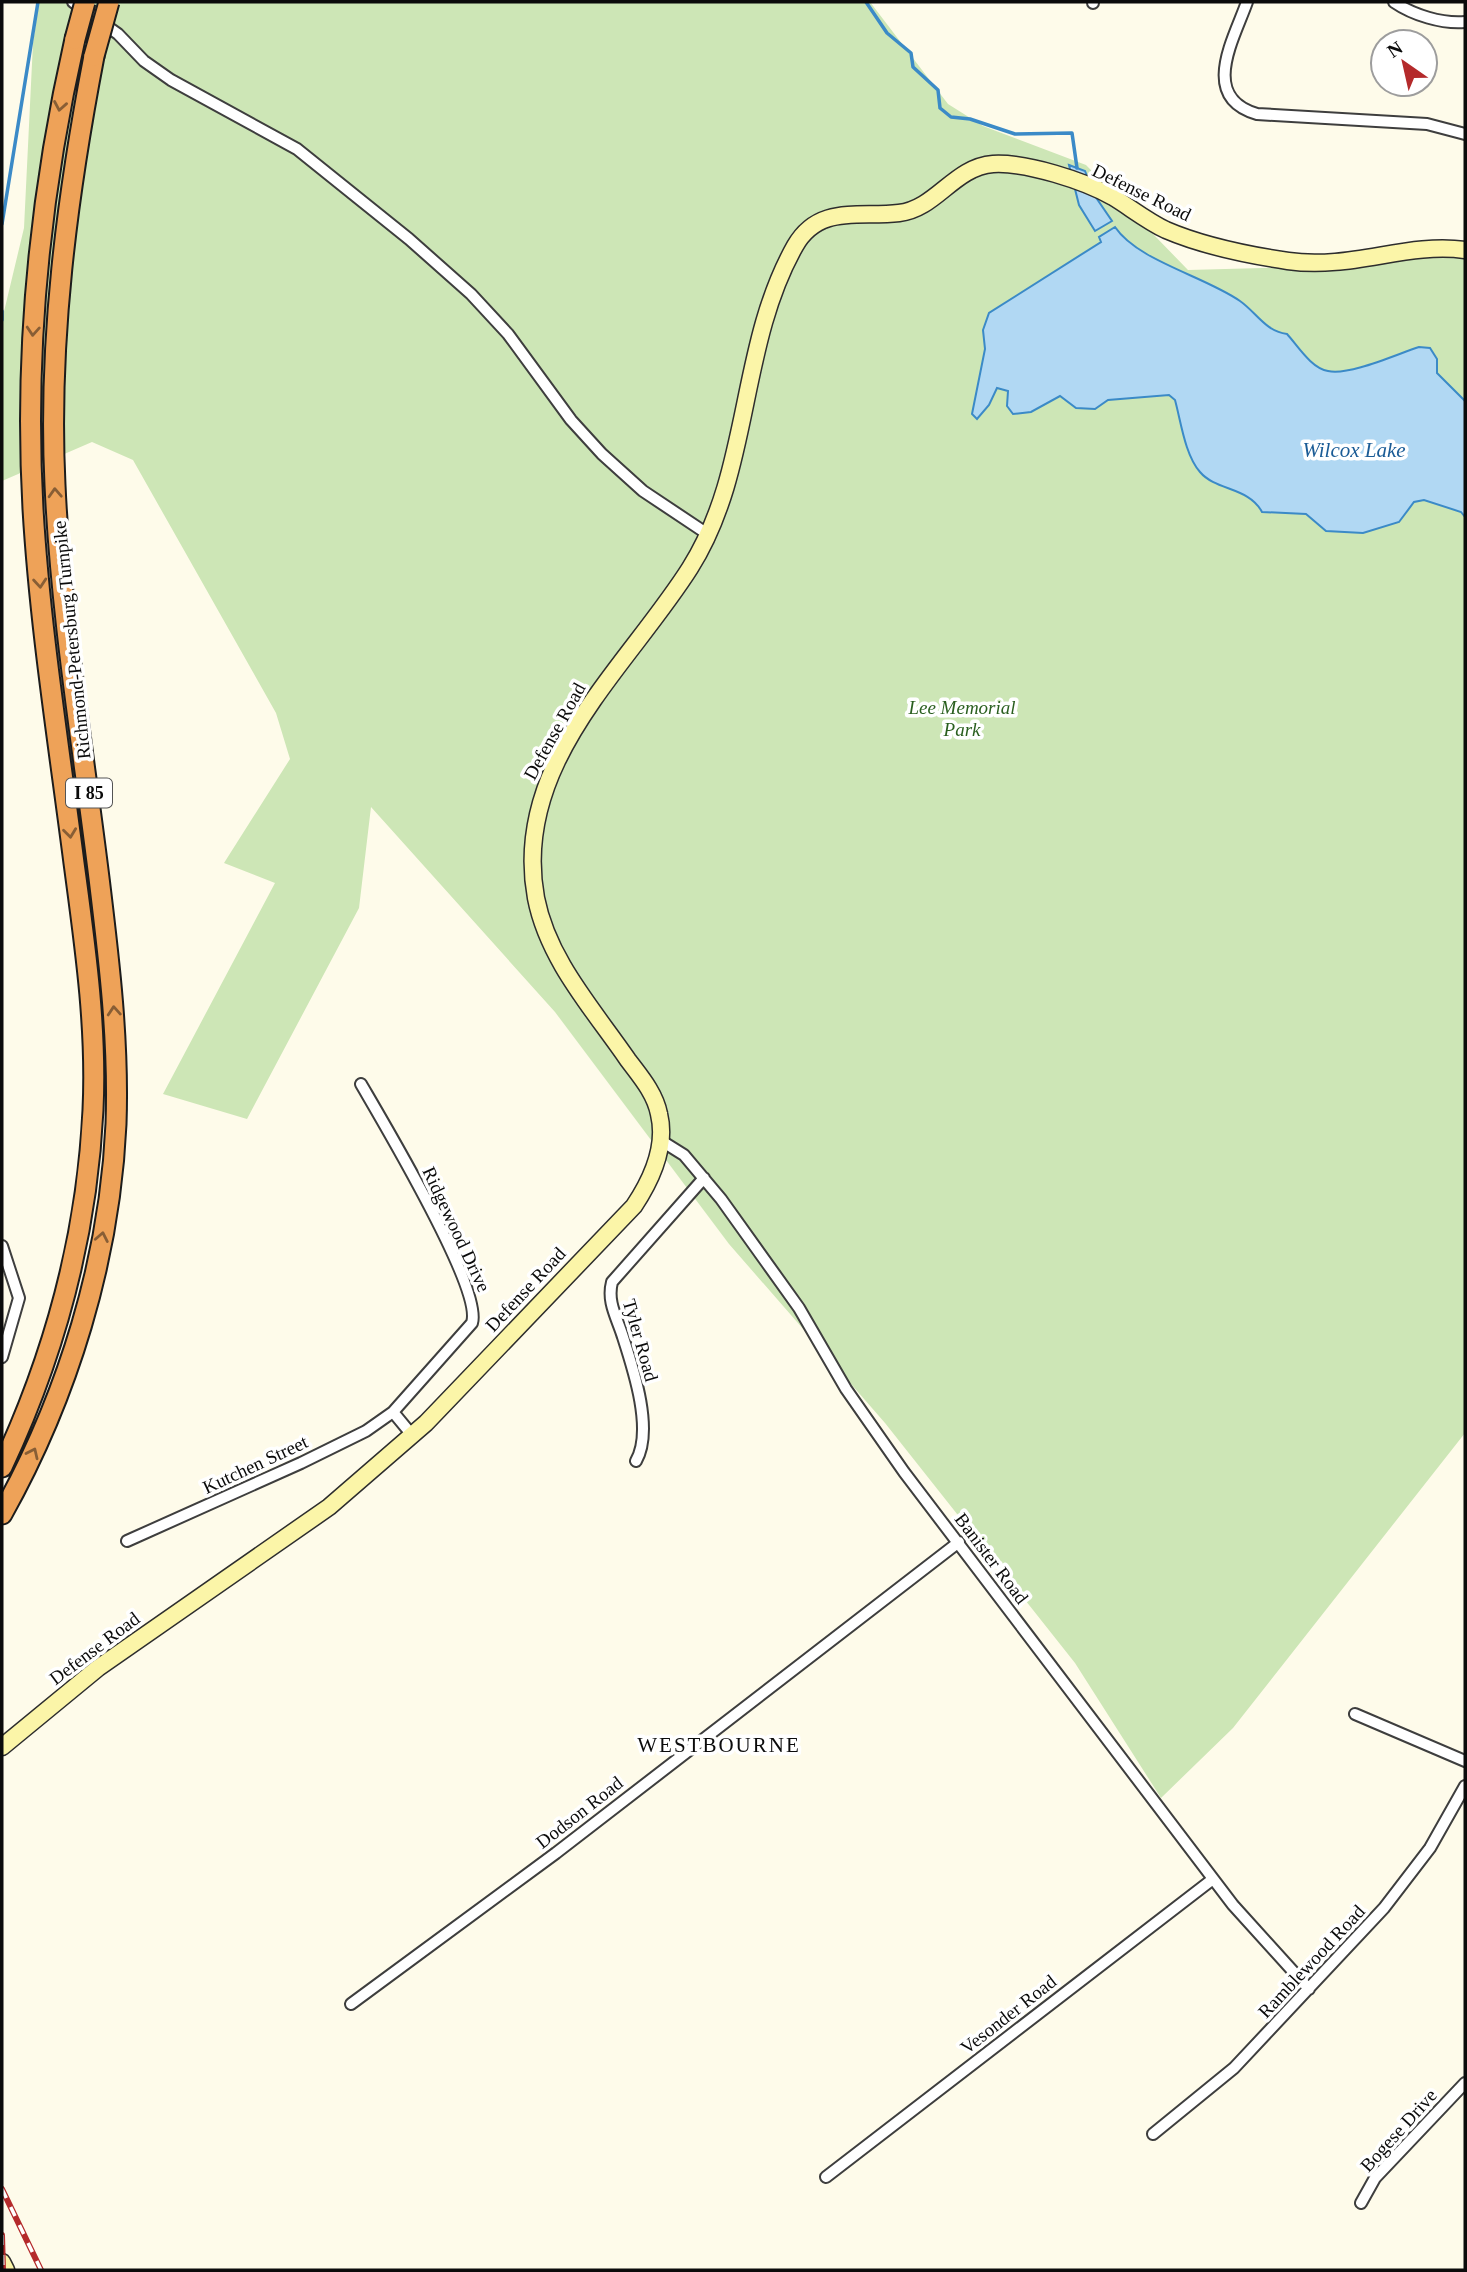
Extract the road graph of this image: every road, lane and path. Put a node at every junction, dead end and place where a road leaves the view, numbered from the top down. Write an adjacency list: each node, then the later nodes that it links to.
1 (74, 2): 9 (street)
2 (85, 2): 18 (highway, Richmond-Petersburg Turnpike / I 85, one-way to 18, bridge)
3 (109, 2): 19 (highway, Richmond-Petersburg Turnpike / I 85, one-way to 3, bridge)
4 (1247, 2): 7 (street)
5 (1394, 2): 6 (street)
6 (1464, 25)
7 (1465, 134)
8 (1465, 250): 9 (street, Defense Road)
9 (709, 535): 11 (street, Defense Road)
10 (361, 1084): 15 (street, Ridgewood Drive)
11 (660, 1140): 12 (street, Banister Road); 16 (street, Defense Road)
12 (704, 1178): 17 (street, Tyler Road); 21 (street, Banister Road)
13 (2, 1246): 14 (street)
14 (2, 1357)
15 (393, 1412): 16 (street); 20 (street, Kutchen Street)
16 (412, 1435): 23 (street, Defense Road)
17 (636, 1461)
18 (2, 1467)
19 (2, 1514)
20 (127, 1541)
21 (959, 1542): 26 (street, Banister Road); 28 (street, Dodson Road)
22 (1355, 1714): 24 (street)
23 (2, 1748)
24 (1465, 1761)
25 (1465, 1786): 27 (street, Ramblewood Road)
26 (1213, 1880): 27 (street, Banister Road); 31 (street, Vesonder Road)
27 (1309, 1989): 30 (street, Ramblewood Road)
28 (351, 2004)
29 (1465, 2083): 32 (street, Bogese Drive)
30 (1153, 2134)
31 (826, 2177)
32 (1361, 2203)
33 (2, 2262): 34 (street)
34 (6, 2270)

